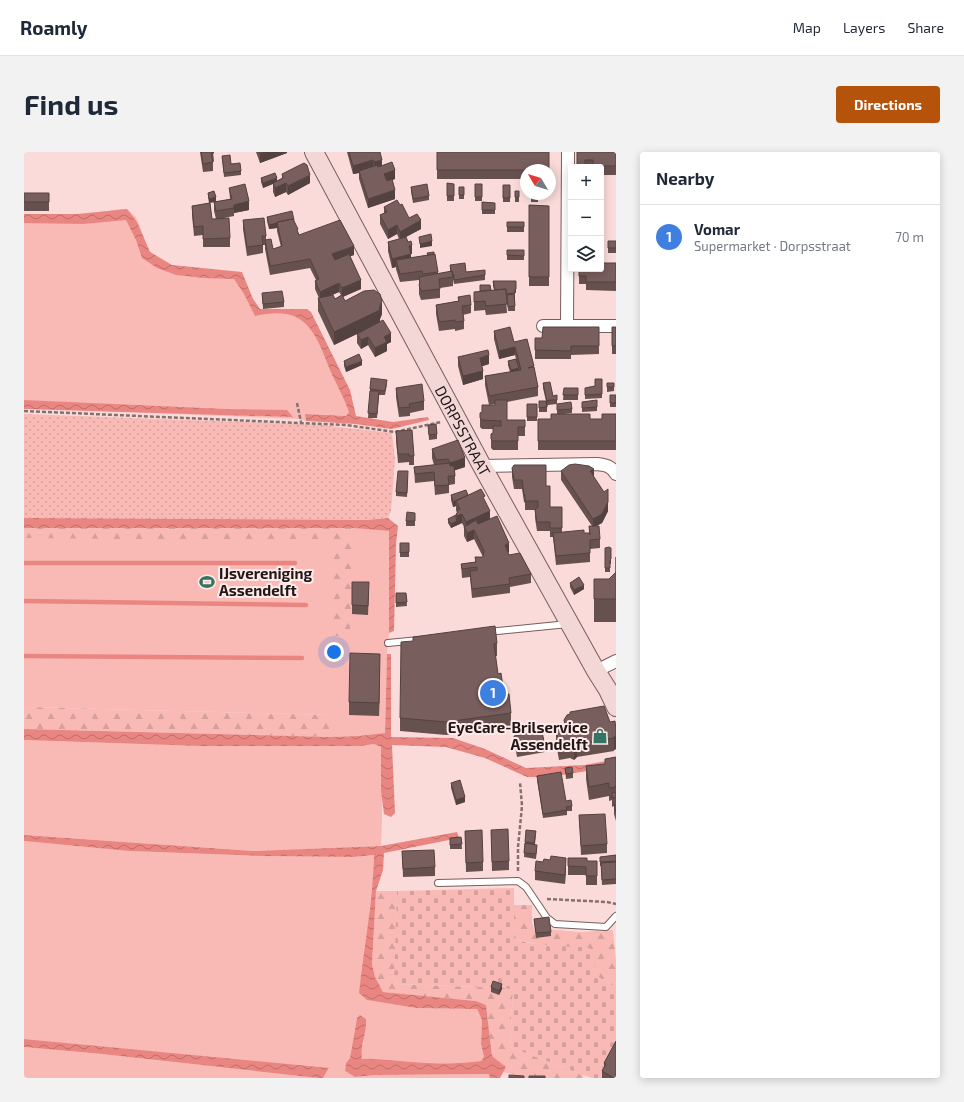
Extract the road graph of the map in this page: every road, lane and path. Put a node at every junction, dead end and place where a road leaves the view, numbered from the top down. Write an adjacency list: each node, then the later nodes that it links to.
1 (314, 152): 10 (street, DORPSSTRAAT)
2 (568, 152): 4 (street)
3 (543, 326): 4 (street)
4 (567, 326): 5 (street)
5 (616, 326)
6 (297, 403): 8 (path)
7 (24, 412): 8 (path)
8 (301, 422): 9 (path)
9 (430, 425)
10 (482, 466): 11 (street); 12 (street, DORPSSTRAAT)
11 (616, 474)
12 (570, 624): 13 (lane); 17 (street, DORPSSTRAAT)
13 (480, 633)
14 (426, 639): 15 (lane)
15 (388, 643)
16 (616, 661): 17 (street)
17 (596, 671): 18 (street, DORPSSTRAAT)
18 (616, 707)
19 (520, 782): 20 (path)
20 (518, 881): 21 (lane); 22 (lane)
21 (438, 883)
22 (526, 887): 23 (path); 24 (lane)
23 (616, 904)
24 (616, 916)

